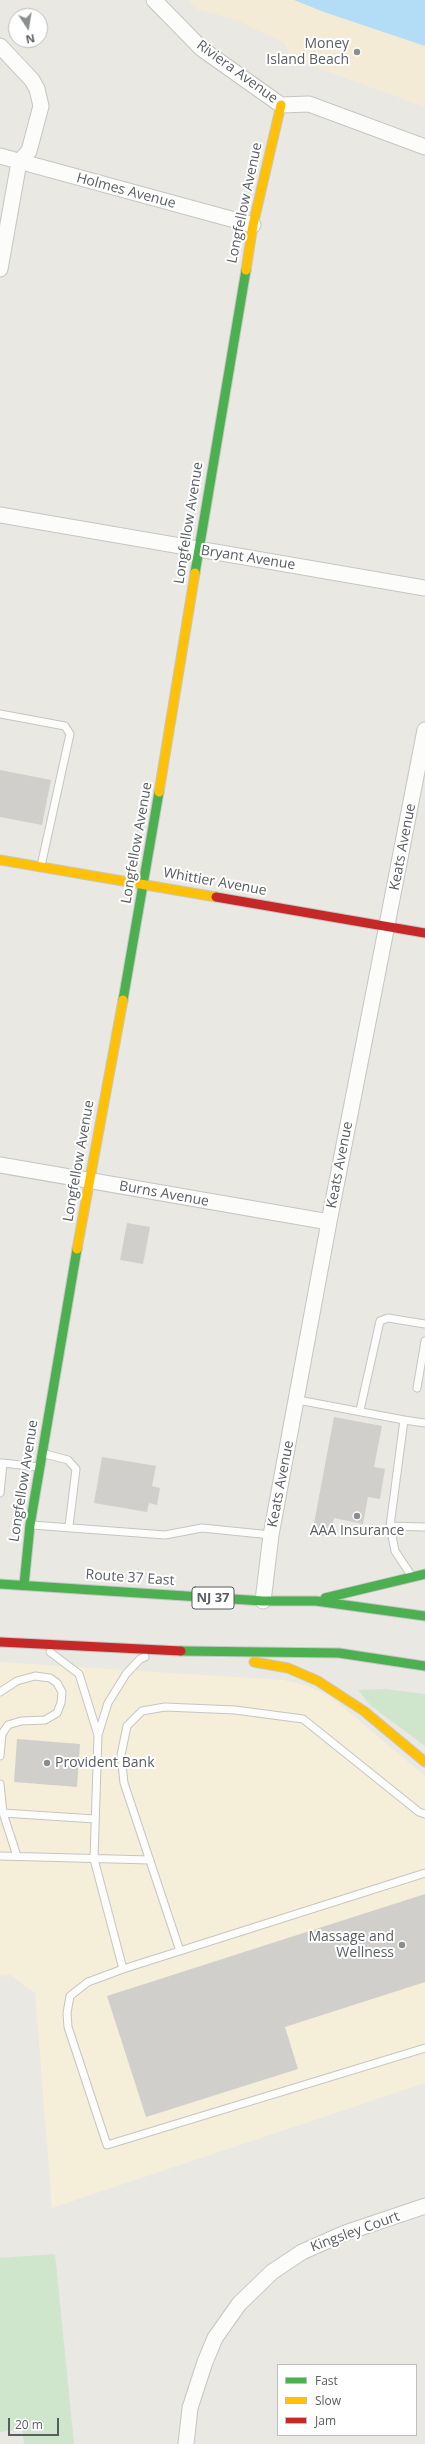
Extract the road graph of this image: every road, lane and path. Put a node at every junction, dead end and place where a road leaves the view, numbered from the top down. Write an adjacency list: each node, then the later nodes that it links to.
1 (154, 0): 3 (street, Riviera Avenue)
2 (0, 46): 6 (street)
3 (281, 105): 4 (street, Riviera Avenue); 7 (main road, Longfellow Avenue)
4 (425, 147)
5 (0, 156): 6 (street, Holmes Avenue)
6 (19, 162): 7 (street, Holmes Avenue); 8 (street)
7 (253, 225): 10 (main road, Longfellow Avenue)
8 (0, 270)
9 (0, 515): 10 (street, Bryant Avenue)
10 (199, 550): 11 (street, Bryant Avenue); 16 (main road, Longfellow Avenue)
11 (425, 588)
12 (0, 714): 15 (lane)
13 (425, 730): 17 (street, Keats Avenue)
14 (0, 860): 15 (main road, Whittier Avenue)
15 (41, 867): 16 (main road, Whittier Avenue)
16 (144, 884): 17 (main road, Whittier Avenue); 20 (main road, Longfellow Avenue)
17 (387, 926): 18 (main road, Whittier Avenue); 21 (street, Keats Avenue)
18 (425, 933)
19 (0, 1165): 20 (street, Burns Avenue)
20 (90, 1181): 21 (street, Burns Avenue); 29 (main road, Longfellow Avenue)
21 (329, 1222): 25 (street, Keats Avenue)
22 (425, 1324): 26 (lane)
23 (425, 1341): 24 (lane)
24 (416, 1388)
25 (298, 1400): 26 (lane); 37 (street, Keats Avenue)
26 (360, 1410): 27 (lane)
27 (404, 1420): 28 (lane); 35 (lane)
28 (425, 1423)
29 (43, 1453): 31 (main road, Longfellow Avenue); 34 (lane)
30 (1, 1463): 31 (lane); 32 (lane)
31 (41, 1467): 33 (main road, Longfellow Avenue)
32 (0, 1493)
33 (30, 1525): 34 (lane); 41 (main road, Longfellow Avenue)
34 (70, 1526): 37 (lane)
35 (390, 1526): 36 (lane); 39 (lane)
36 (425, 1527)
37 (271, 1536): 43 (street, Keats Avenue)
38 (425, 1574): 39 (main road)
39 (411, 1576): 42 (main road)
40 (0, 1584): 41 (main road, Route 37 East / NJ 37)
41 (24, 1585): 43 (main road, Route 37 East / NJ 37)
42 (316, 1600): 43 (main road, Route 37 East / NJ 37); 44 (main road, Route 37 East / NJ 37)
43 (263, 1601)
44 (425, 1616)
45 (0, 1642): 46 (main road)
46 (40, 1645): 47 (main road); 51 (lane)
47 (163, 1651): 48 (main road); 51 (lane)
48 (194, 1651): 49 (main road); 53 (main road)
49 (425, 1666)
50 (0, 1692): 52 (lane)
51 (98, 1735): 57 (lane)
52 (0, 1756)
53 (425, 1762)
54 (0, 1784): 55 (lane)
55 (3, 1813): 57 (lane); 59 (lane)
56 (425, 1814): 61 (lane)
57 (95, 1819): 60 (lane)
58 (0, 1856): 59 (lane)
59 (17, 1856): 60 (lane)
60 (94, 1859): 61 (lane); 64 (lane)
61 (150, 1860): 63 (lane)
62 (425, 1873): 63 (lane)
63 (180, 1951): 64 (lane)
64 (122, 1969): 65 (lane)
65 (425, 2048)
66 (425, 2206): 67 (street, Kingsley Court)
67 (186, 2444)

